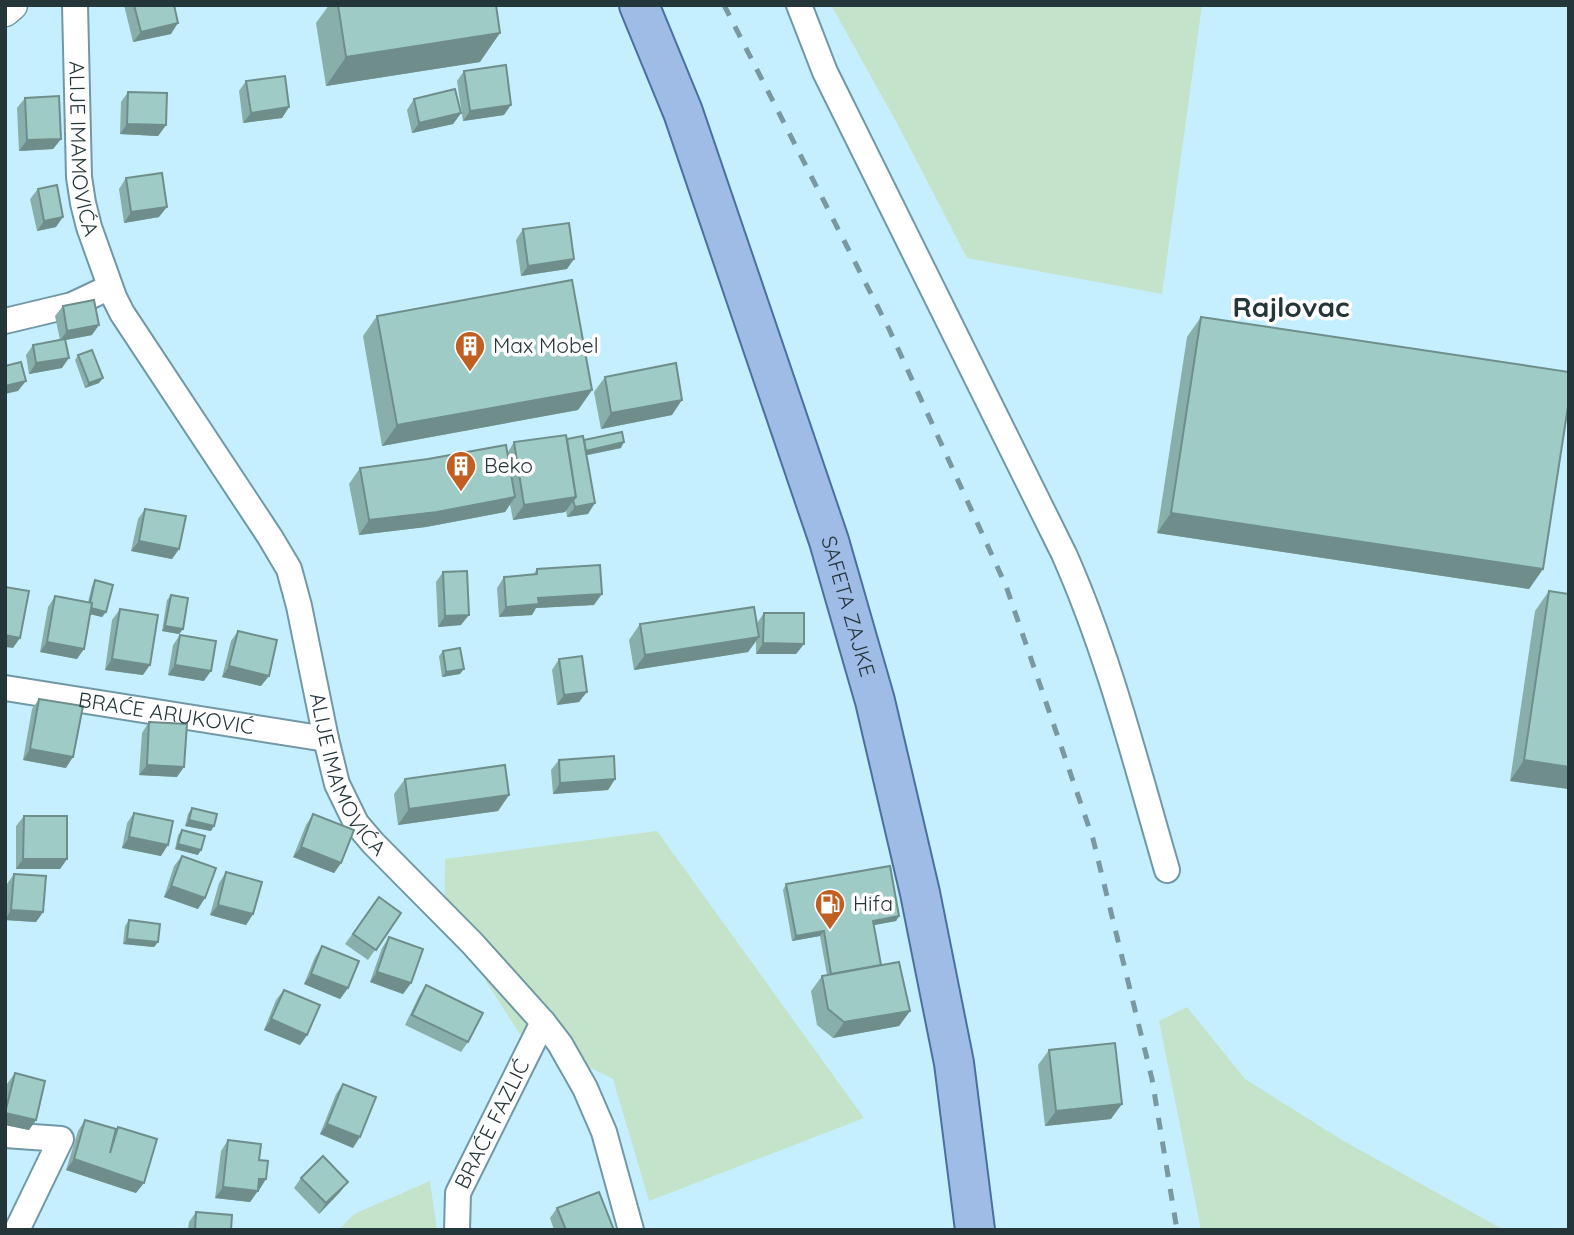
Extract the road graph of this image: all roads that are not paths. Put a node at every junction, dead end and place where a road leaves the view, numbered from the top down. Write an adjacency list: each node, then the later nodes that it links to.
1 (12, 5): 5 (street)
2 (75, 5): 6 (street, ALIJE IMAMOVIĆA)
3 (639, 5): 16 (main road, SAFETA ZAJKE)
4 (799, 5): 10 (street)
5 (5, 11)
6 (110, 286): 7 (street); 9 (street, ALIJE IMAMOVIĆA)
7 (5, 321)
8 (5, 688): 9 (street, BRAĆE ARUKOVIĆ)
9 (326, 739): 11 (street, ALIJE IMAMOVIĆA)
10 (1167, 870)
11 (543, 1022): 14 (street, BRAĆE FAZLIĆ); 15 (street, ALIJE IMAMOVIĆA)
12 (5, 1135): 13 (street)
13 (16, 1215)
14 (457, 1230)
15 (631, 1230)
16 (975, 1230)

